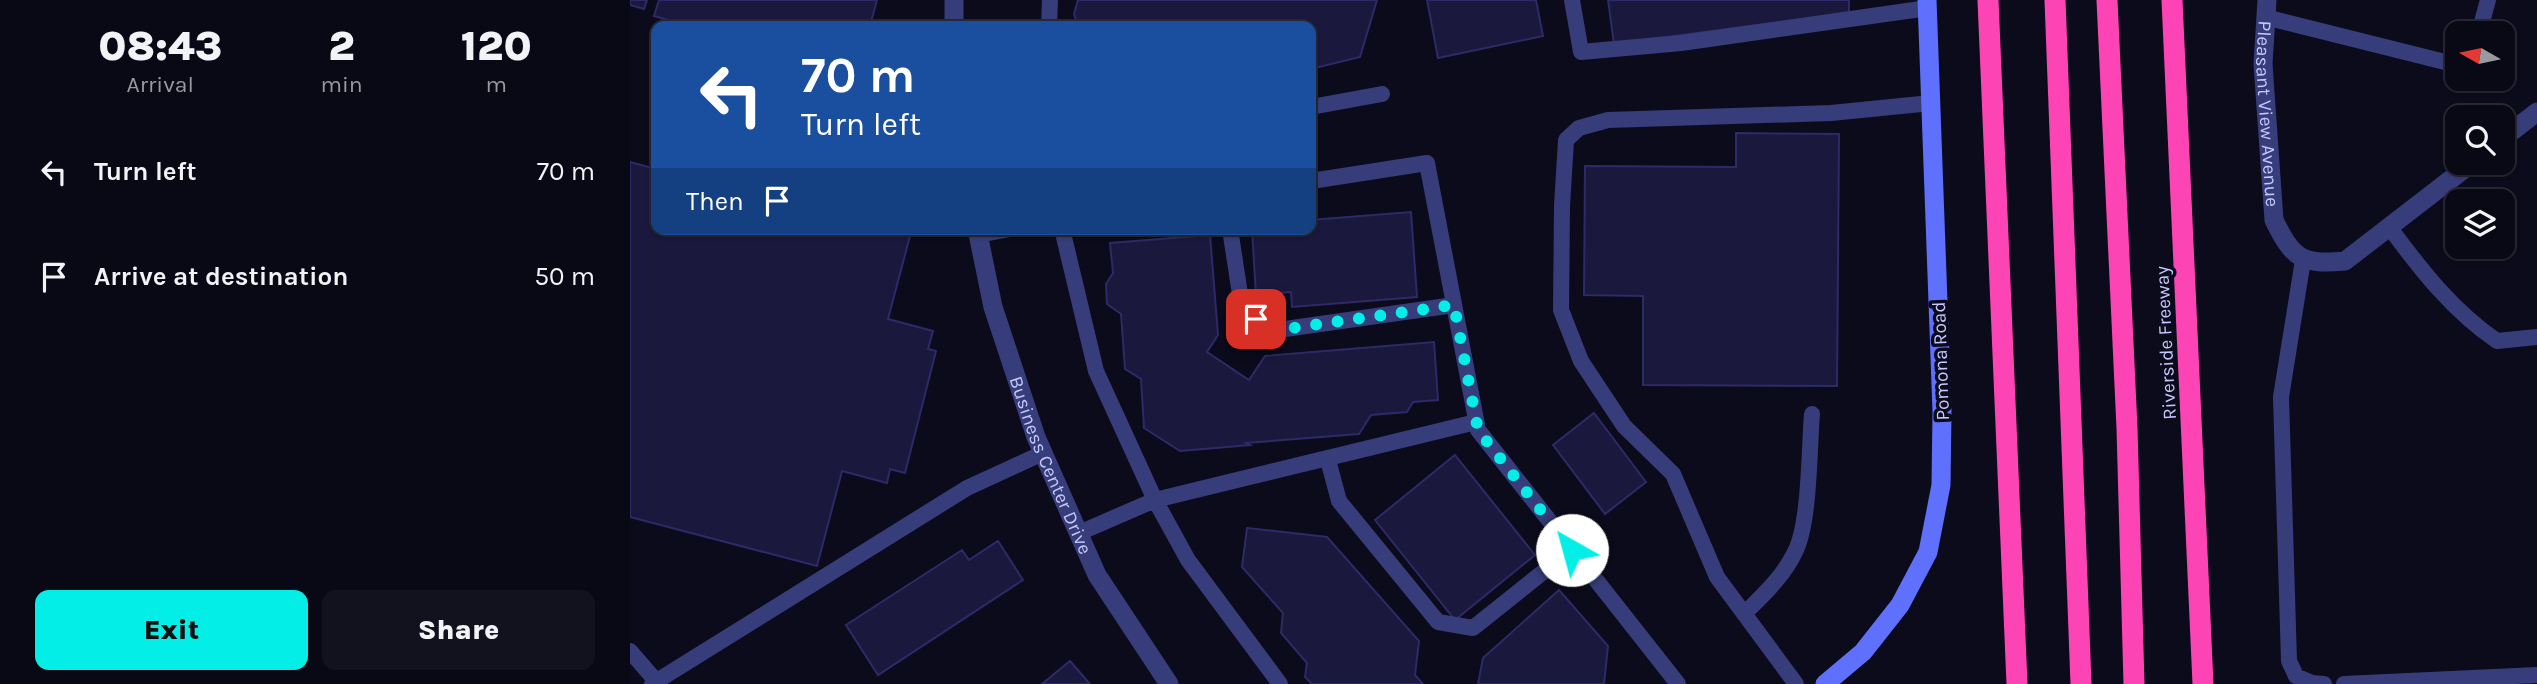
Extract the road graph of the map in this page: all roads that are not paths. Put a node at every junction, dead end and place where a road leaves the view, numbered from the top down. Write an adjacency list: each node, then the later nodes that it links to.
1 (954, 0): 11 (street)
2 (1050, 0): 12 (lane)
3 (1572, 0): 9 (lane)
4 (1988, 0): 45 (highway)
5 (2055, 0): 46 (highway)
6 (2107, 0): 47 (highway)
7 (2172, 0): 48 (highway, Riverside Freeway)
8 (2488, 0): 13 (lane)
9 (1927, 4): 16 (main road, Pomona Road)
10 (2266, 8): 14 (lane); 26 (street, Pleasant View Avenue)
11 (954, 21)
12 (1049, 21)
13 (2482, 21)
14 (2445, 61)
15 (1382, 94): 17 (lane)
16 (1931, 103): 36 (lane); 44 (main road, Pomona Road)
17 (1316, 106)
18 (2537, 111): 19 (street)
19 (2515, 129)
20 (2457, 175): 22 (street)
21 (1316, 180): 27 (lane)
22 (2390, 228): 26 (street); 28 (lane)
23 (979, 235): 31 (street, Business Center Drive)
24 (1063, 235): 33 (lane)
25 (1231, 235): 27 (lane)
26 (2303, 260): 49 (lane)
27 (1454, 305): 30 (lane)
28 (2537, 337)
29 (1811, 414): 36 (lane)
30 (1476, 422): 32 (lane); 35 (lane)
31 (1043, 453): 34 (street, Business Center Drive); 39 (lane)
32 (1328, 460): 33 (lane); 35 (lane)
33 (1155, 500): 34 (lane); 42 (lane)
34 (1079, 533): 41 (street, Business Center Drive)
35 (1572, 550): 40 (lane)
36 (1744, 614): 43 (lane)
37 (630, 651): 39 (lane)
38 (2537, 675): 50 (lane)
39 (654, 682)
40 (1670, 682)
41 (1170, 684)
42 (1279, 684)
43 (1796, 684)
44 (1825, 684)
45 (2017, 684)
46 (2081, 684)
47 (2134, 684)
48 (2203, 684)
49 (2324, 684)
50 (2344, 684)

